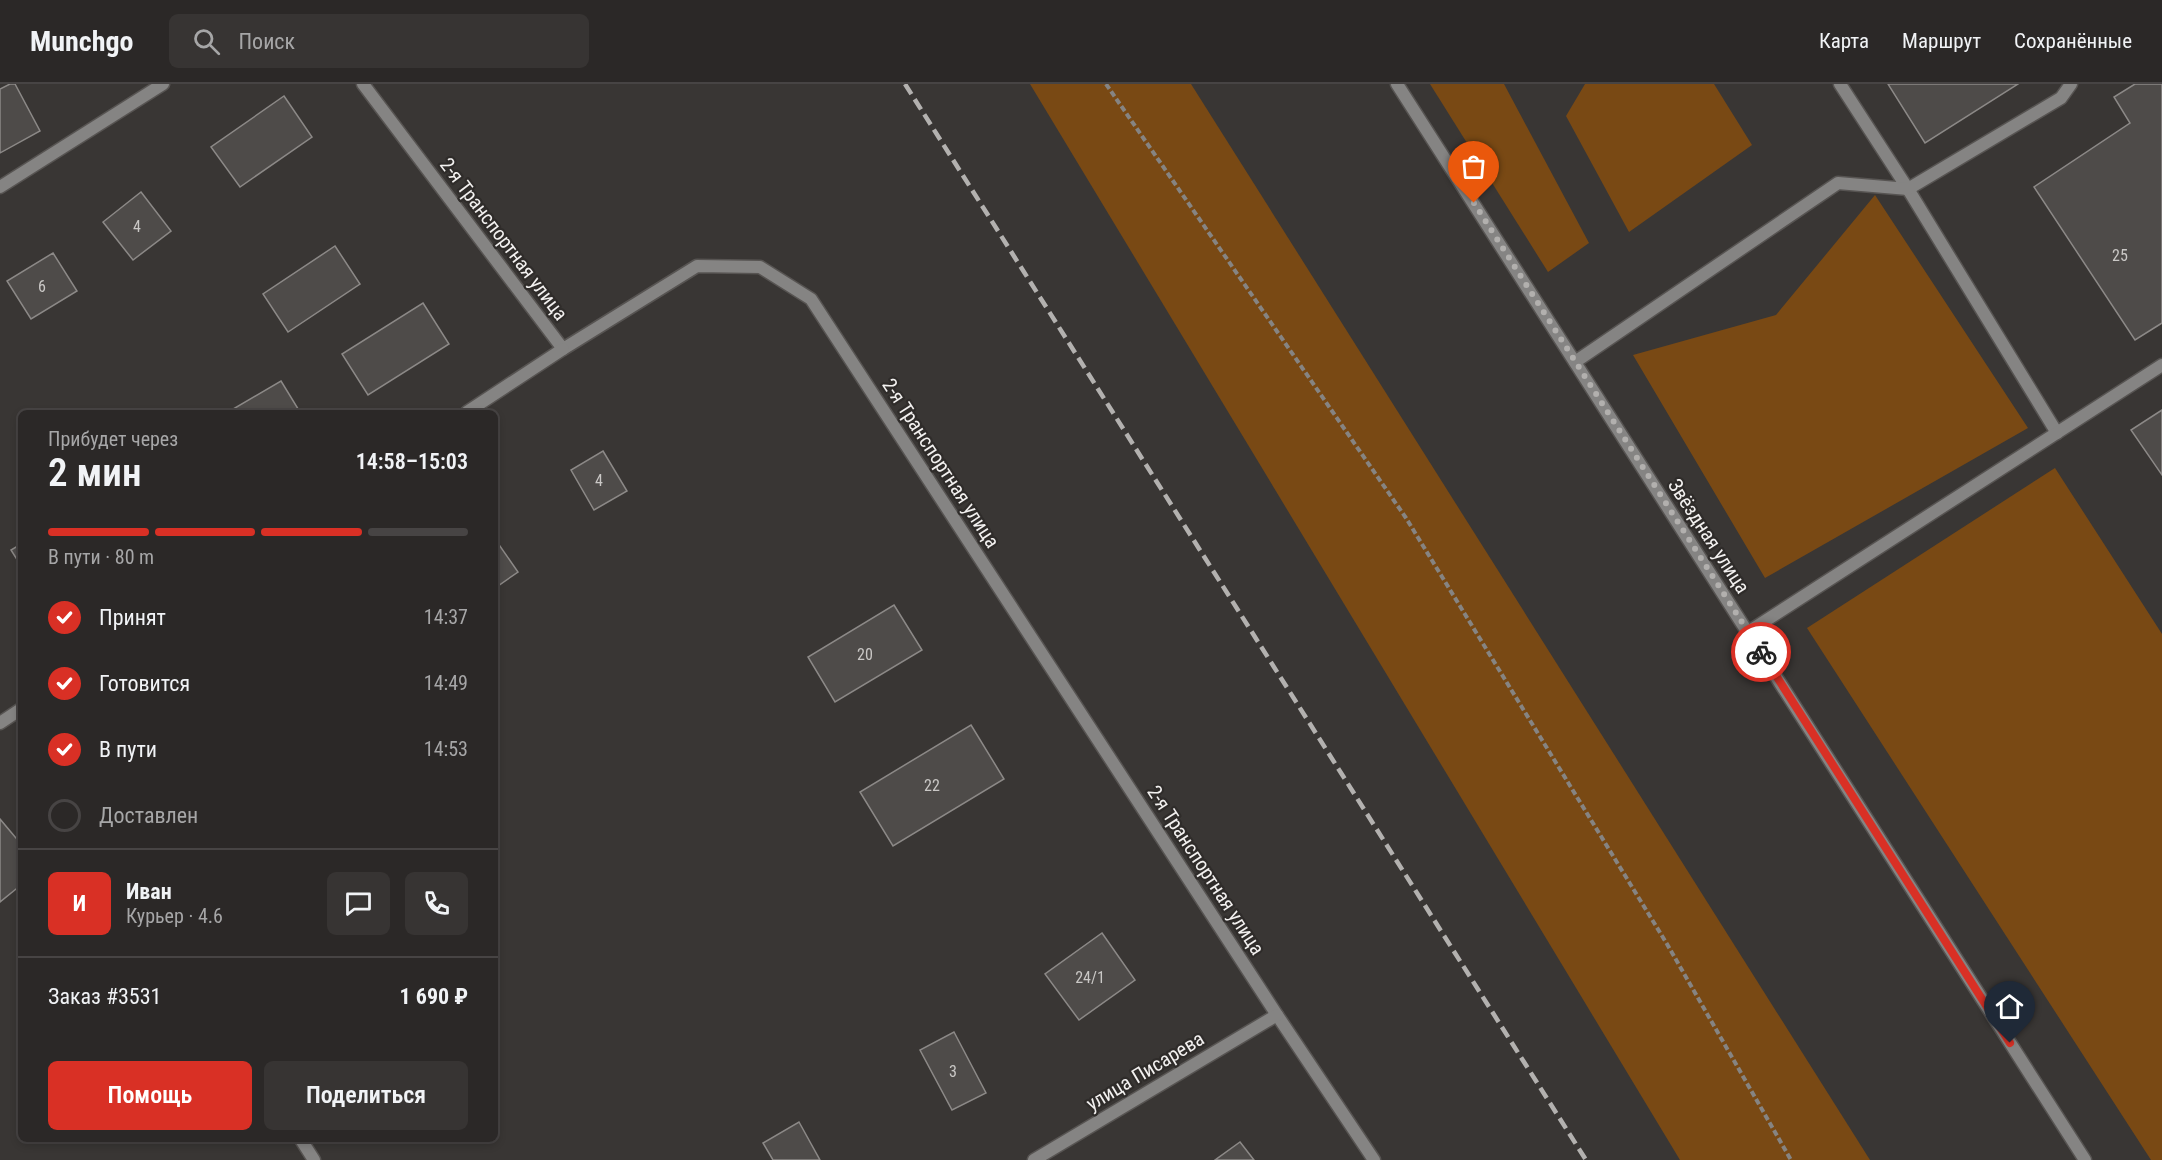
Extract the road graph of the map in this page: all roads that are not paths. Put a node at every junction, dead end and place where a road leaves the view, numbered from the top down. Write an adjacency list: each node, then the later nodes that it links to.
1 (163, 84): 6 (street)
2 (363, 84): 8 (street, 2-я Транспортная улица)
3 (1397, 84): 9 (street, Звёздная улица)
4 (1840, 84): 7 (street)
5 (2071, 84): 7 (street)
6 (0, 187)
7 (1908, 189): 9 (street); 12 (street)
8 (563, 349): 11 (street); 16 (street, 2-я Транспортная улица)
9 (1575, 362): 13 (street, Звёздная улица)
10 (2162, 365): 12 (street)
11 (470, 410)
12 (2057, 433): 13 (street)
13 (1748, 632): 21 (street, Звёздная улица)
14 (18, 711): 15 (street)
15 (0, 723)
16 (1277, 1015): 19 (street, улица Писарева); 20 (street, 2-я Транспортная улица)
17 (303, 1142): 18 (street)
18 (314, 1160)
19 (1034, 1160)
20 (1374, 1160)
21 (2085, 1160)

